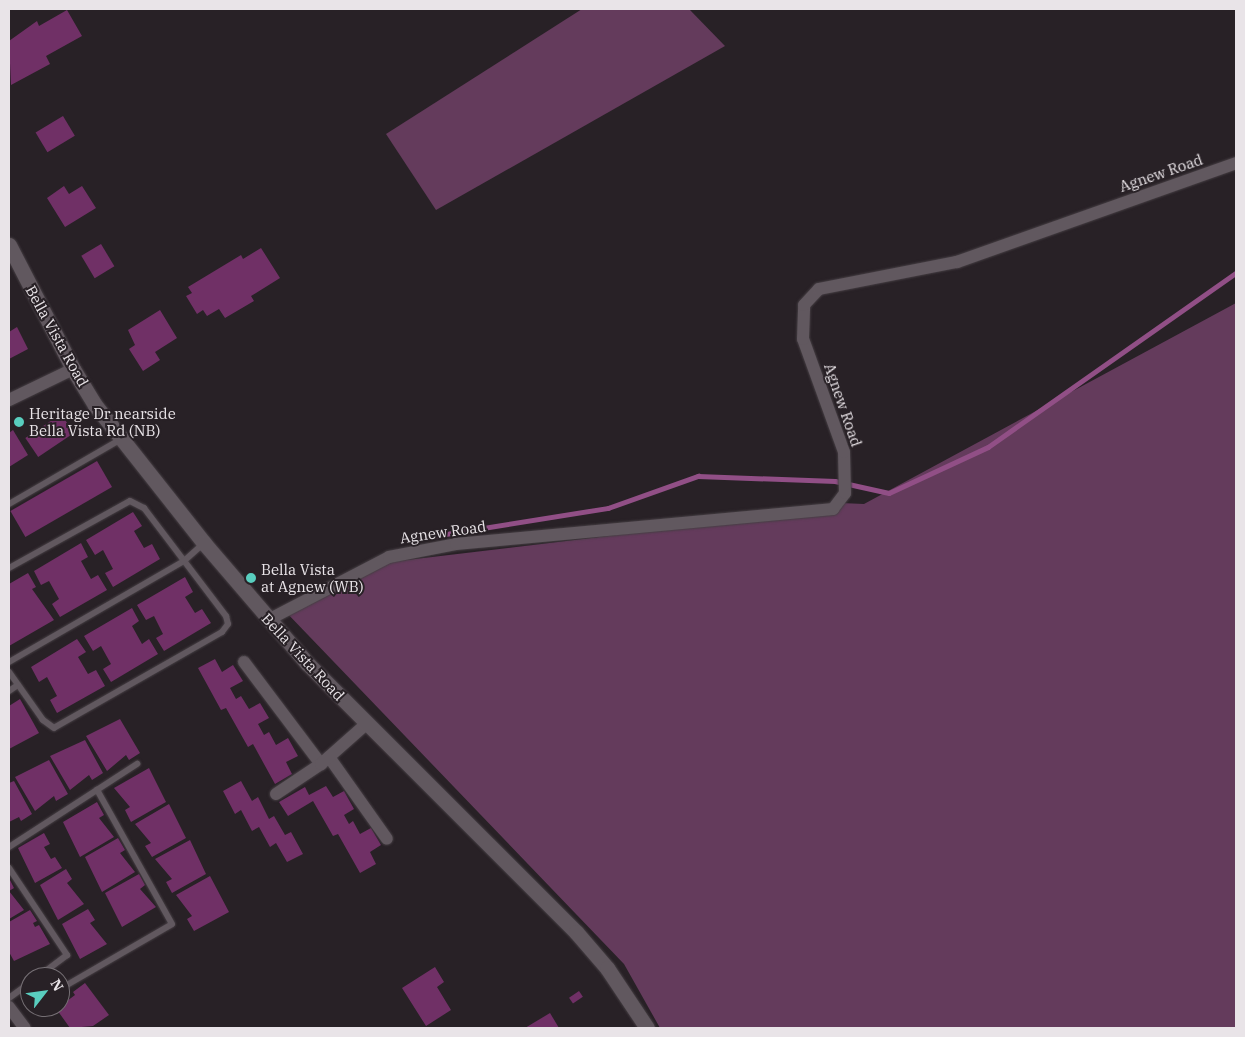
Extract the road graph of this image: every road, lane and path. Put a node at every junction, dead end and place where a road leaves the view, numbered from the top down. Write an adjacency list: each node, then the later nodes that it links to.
1 (1236, 164): 10 (street, Agnew Road)
2 (9, 245): 3 (street, Bella Vista Road)
3 (73, 369): 4 (street); 5 (street, Bella Vista Road)
4 (9, 400)
5 (121, 439): 6 (lane); 7 (street, Bella Vista Road)
6 (9, 504)
7 (204, 543): 8 (lane); 10 (street, Bella Vista Road)
8 (184, 560): 9 (lane); 11 (lane); 14 (lane)
9 (9, 568)
10 (268, 620): 16 (street, Bella Vista Road)
11 (9, 662)
12 (244, 662): 17 (street)
13 (9, 672): 14 (lane)
14 (18, 686): 15 (lane)
15 (9, 691)
16 (366, 724): 17 (street); 30 (street, Bella Vista Road)
17 (325, 761): 20 (street); 21 (street)
18 (137, 764): 19 (lane)
19 (97, 790): 22 (lane); 25 (lane)
20 (276, 794)
21 (387, 839)
22 (9, 847)
23 (9, 868): 24 (lane)
24 (51, 967)
25 (70, 983)
26 (20, 990): 27 (lane)
27 (9, 998)
28 (9, 1007): 29 (street)
29 (25, 1028)
30 (647, 1028)

